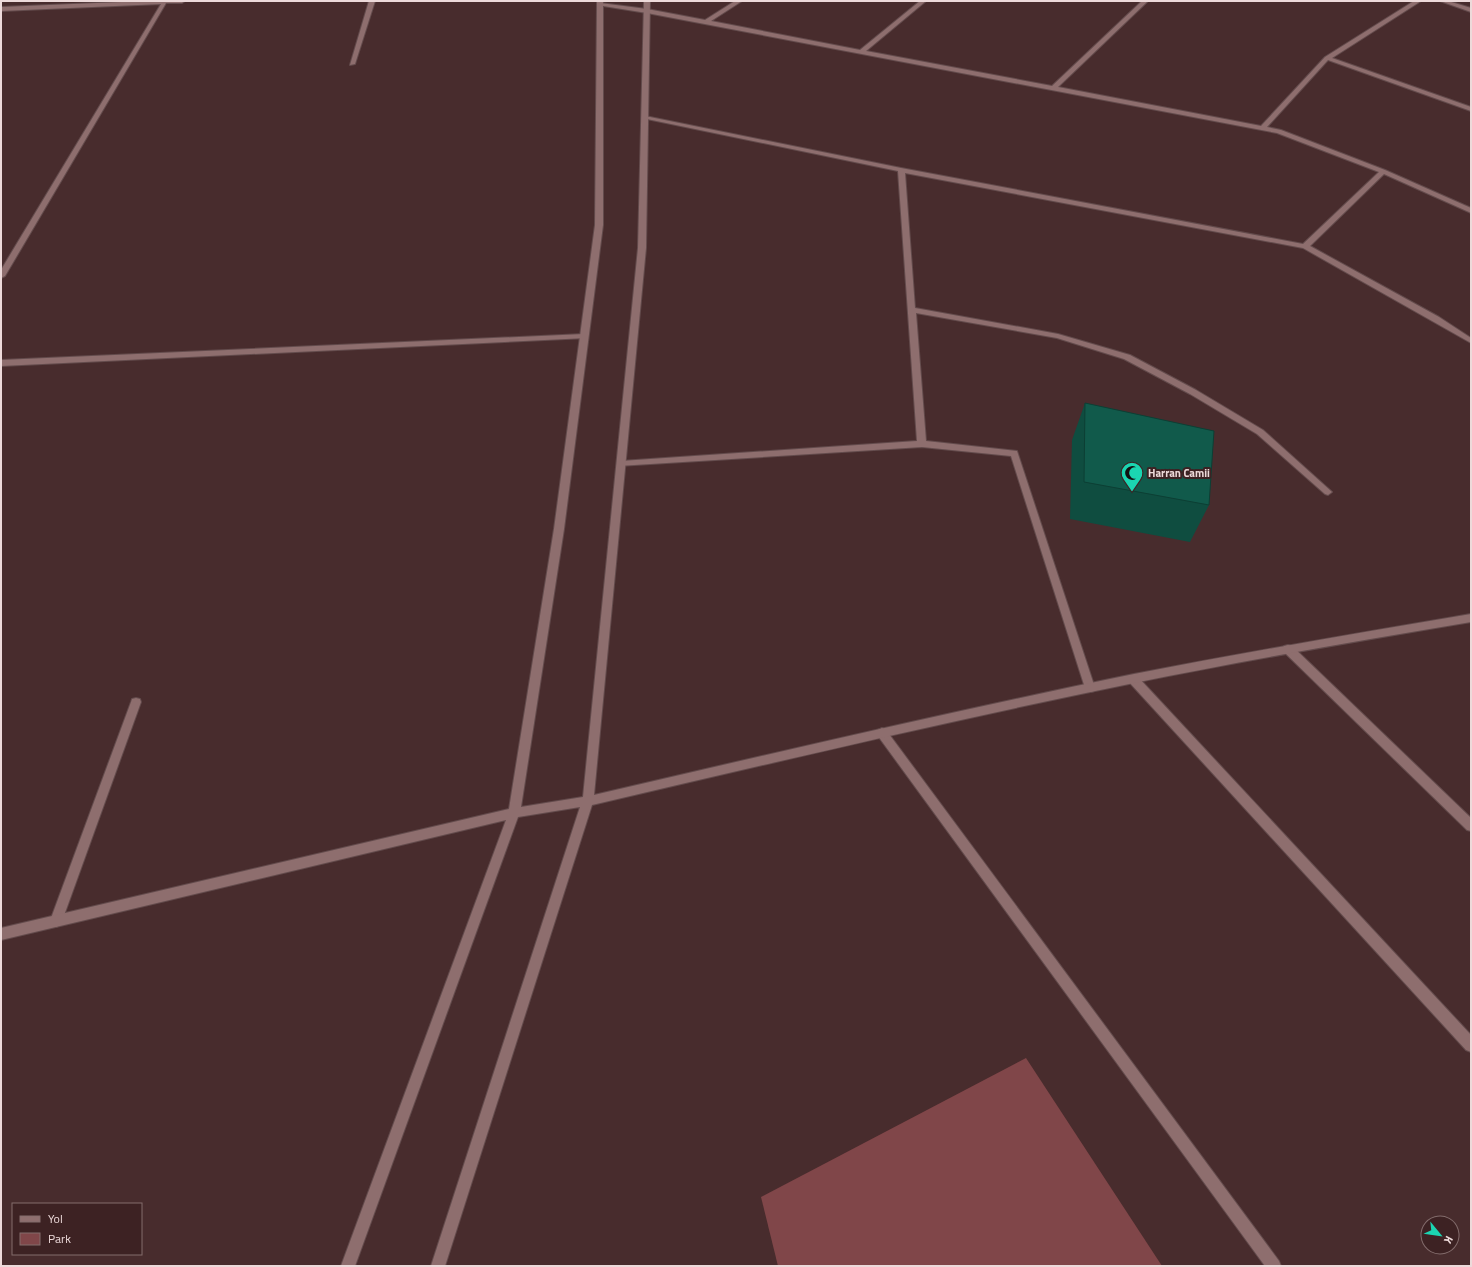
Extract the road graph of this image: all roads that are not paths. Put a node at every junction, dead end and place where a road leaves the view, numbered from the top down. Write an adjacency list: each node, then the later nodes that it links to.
1 (165, 1): 2 (street); 11 (street); 26 (street)
2 (182, 1)
3 (372, 1): 17 (street)
4 (647, 1): 13 (street)
5 (739, 1): 14 (street)
6 (923, 1): 15 (street)
7 (1145, 1): 18 (street)
8 (1418, 1): 16 (street)
9 (1443, 1): 12 (street)
10 (600, 3): 13 (street); 28 (street)
11 (1, 9)
12 (1471, 10)
13 (647, 11): 14 (street); 20 (street)
14 (706, 22): 15 (street)
15 (861, 52): 18 (street)
16 (1327, 58): 19 (street); 21 (street)
17 (352, 64)
18 (1054, 88): 21 (street)
19 (1471, 109)
20 (646, 118): 22 (street); 32 (street)
21 (1262, 128): 23 (street)
22 (901, 170): 25 (street); 27 (street)
23 (1382, 171): 24 (street); 25 (street)
24 (1471, 211)
25 (1305, 246): 29 (street)
26 (1, 276)
27 (912, 310): 31 (street); 33 (street)
28 (584, 336): 30 (street); 41 (street)
29 (1471, 340)
30 (1, 363)
31 (922, 444): 32 (street); 37 (street)
32 (621, 464): 40 (street)
33 (1328, 492)
34 (1471, 618): 35 (street)
35 (1288, 649): 36 (street); 42 (street)
36 (1133, 679): 37 (street); 45 (street)
37 (1090, 688): 39 (street)
38 (136, 702): 43 (street)
39 (882, 733): 40 (street); 48 (street)
40 (588, 801): 41 (street); 47 (street)
41 (514, 813): 43 (street); 46 (street)
42 (1471, 826)
43 (56, 921): 44 (street)
44 (1, 934)
45 (1471, 1045)
46 (348, 1266)
47 (438, 1266)
48 (1274, 1266)

